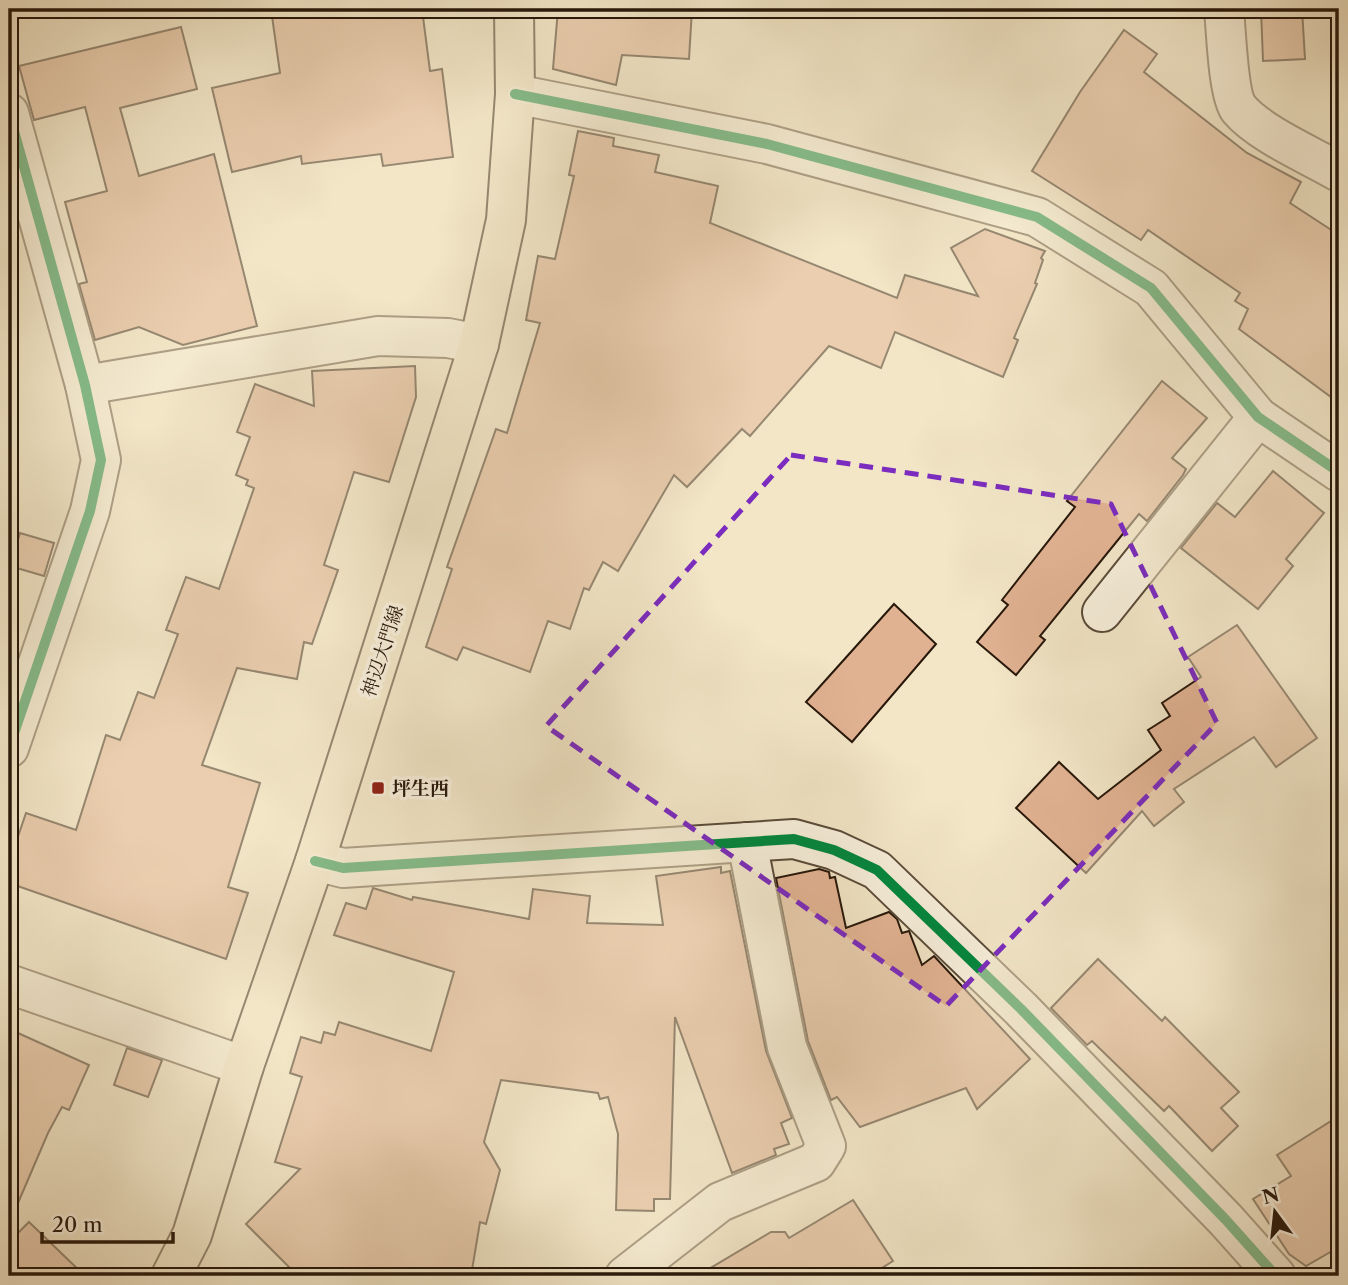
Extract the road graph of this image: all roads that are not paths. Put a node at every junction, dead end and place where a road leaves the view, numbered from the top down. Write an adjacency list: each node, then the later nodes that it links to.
1 (514, 9): 3 (main road, 神辺大門線)
2 (1224, 9): 5 (street)
3 (514, 94): 6 (main road, 神辺大門線); 8 (street)
4 (9, 113): 7 (street)
5 (1339, 172)
6 (479, 344): 7 (street); 13 (main road, 神辺大門線)
7 (85, 386): 11 (street)
8 (1258, 417): 9 (street); 10 (street)
9 (1339, 472)
10 (1102, 612)
11 (9, 748)
12 (747, 842): 13 (street); 17 (street); 18 (street)
13 (315, 861): 15 (main road, 神辺大門線)
14 (9, 984): 15 (street)
15 (244, 1066): 16 (main road, 神辺大門線)
16 (171, 1276)
17 (625, 1276)
18 (1276, 1276)

